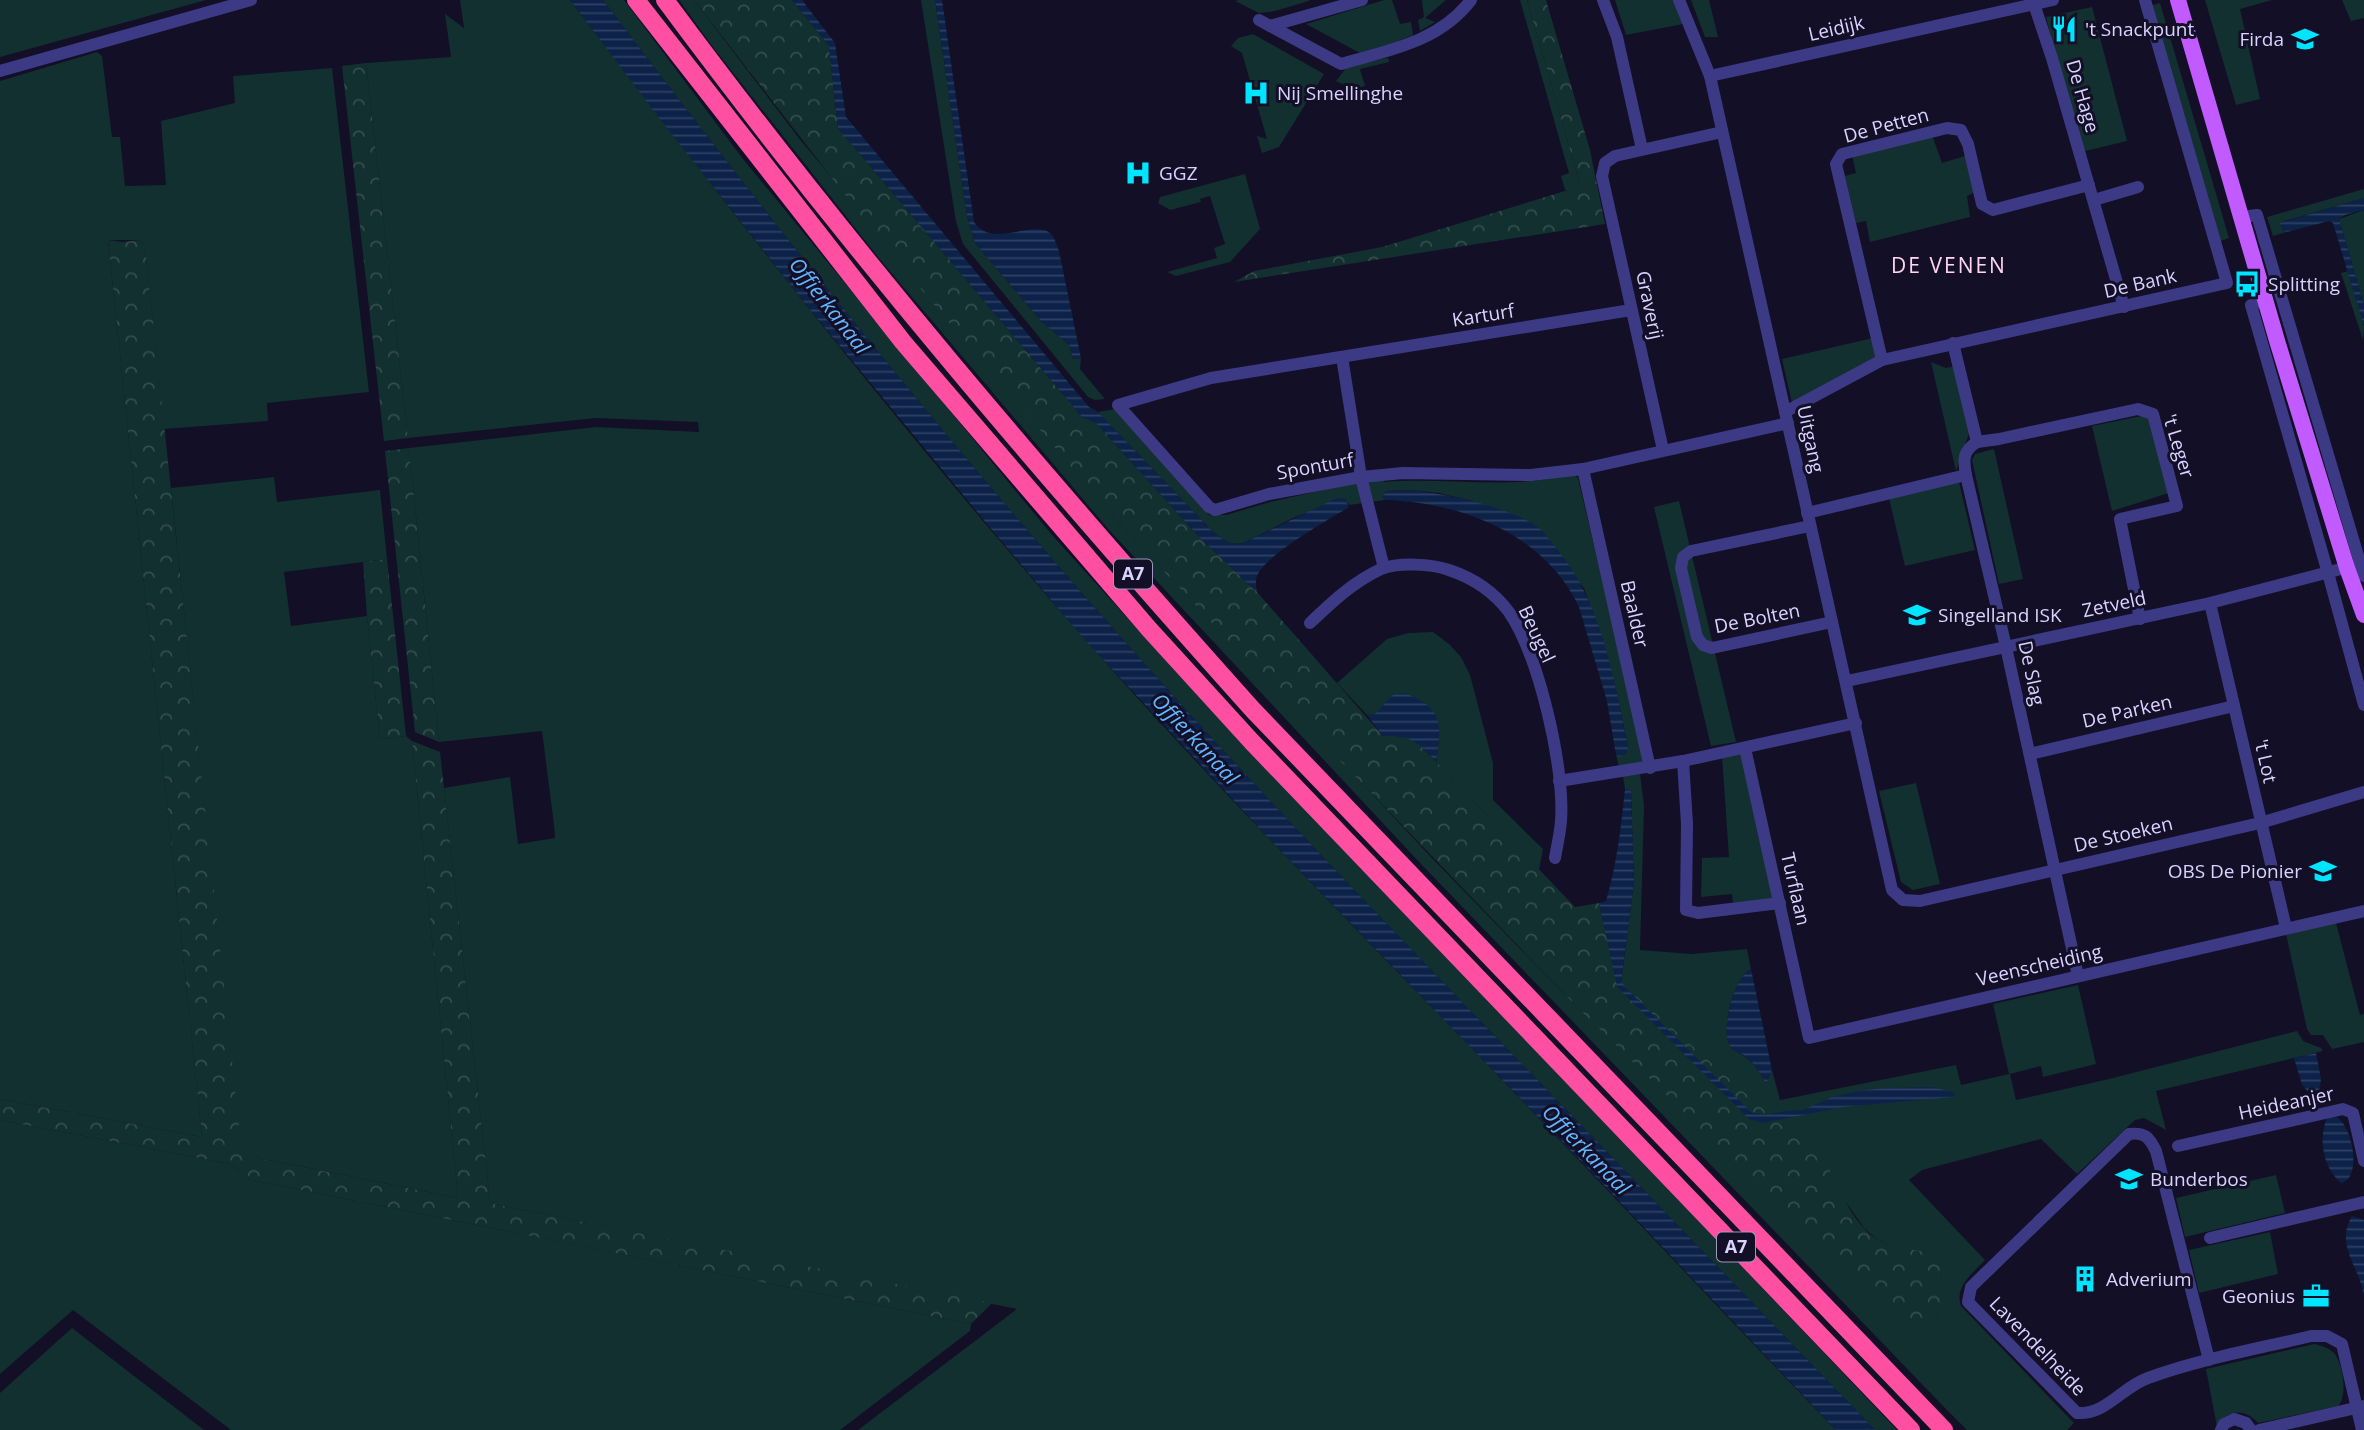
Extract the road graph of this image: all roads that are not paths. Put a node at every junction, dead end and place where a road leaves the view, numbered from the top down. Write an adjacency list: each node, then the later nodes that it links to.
1 (251, 0): 13 (street)
2 (636, 0): 69 (highway, A7)
3 (666, 0): 70 (highway, A7)
4 (1362, 0): 5 (street)
5 (1471, 0)
6 (1603, 0): 16 (street)
7 (1679, 0): 14 (street, Uitgang)
8 (2053, 0): 11 (street, Leidijk)
9 (2145, 0): 22 (street, De Bank)
10 (2178, 0): 20 (main road)
11 (2034, 4): 12 (street, Leidijk); 17 (street, De Hage)
12 (2011, 5): 14 (street, Leidijk)
13 (0, 71)
14 (1710, 76): 15 (street, Uitgang)
15 (1722, 132): 16 (street, Graverij); 28 (street, Uitgang)
16 (1642, 149): 23 (street, Graverij)
17 (2090, 185): 19 (street, De Hage); 26 (street, De Petten)
18 (2138, 187): 19 (street)
19 (2094, 200): 22 (street, De Hage)
20 (2242, 217): 21 (main road); 36 (street)
21 (2258, 302): 36 (main road); 37 (street)
22 (2124, 307): 24 (street, De Bank)
23 (1631, 310): 25 (street, Karturf); 30 (street, Graverij)
24 (1953, 343): 26 (street, De Bank); 29 (street)
25 (1342, 357): 27 (street, Karturf); 33 (street)
26 (1882, 360): 28 (street, De Bank)
27 (1211, 378): 33 (street, Sponturf)
28 (1787, 417): 30 (street); 34 (street, Uitgang)
29 (1977, 442): 32 (street, De Slag); 40 (street, 't Leger)
30 (1663, 450): 31 (street, Sponturf)
31 (1583, 468): 33 (street, Sponturf); 51 (street, Baalder)
32 (1966, 475): 34 (street); 43 (street, De Slag)
33 (1361, 477): 35 (street)
34 (1809, 519): 41 (street, Uitgang); 41 (street, De Bolten)
35 (1384, 568): 42 (street, Beugel); 52 (street, Beugel)
36 (2357, 569): 37 (street, Zetveld); 39 (main road)
37 (2328, 573): 38 (street, Zetveld); 45 (street)
38 (2210, 603): 40 (street, Zetveld); 46 (street, 't Lot)
39 (2364, 615)
40 (2140, 618): 43 (street, Zetveld)
41 (1832, 622): 44 (street, Uitgang)
42 (1310, 623)
43 (2006, 647): 44 (street, Zetveld); 49 (street, De Slag)
44 (1847, 681): 47 (street, Uitgang)
45 (2364, 705)
46 (2234, 706): 49 (street, De Parken); 54 (street, 't Lot)
47 (1856, 723): 48 (street); 57 (street, Uitgang)
48 (1745, 748): 50 (street); 58 (street, Turflaan)
49 (2030, 754): 56 (street, De Slag)
50 (1683, 761): 51 (street); 58 (street)
51 (1650, 768): 52 (street)
52 (1559, 780): 55 (street, Beugel)
53 (2364, 792): 54 (street, De Stoeken)
54 (2260, 823): 56 (street, De Stoeken); 60 (street, 't Lot)
55 (1555, 858)
56 (2055, 870): 57 (street, De Stoeken); 61 (street, De Slag)
57 (1892, 890)
58 (1780, 903): 62 (street, Turflaan)
59 (2364, 911): 60 (street, Veenscheiding)
60 (2282, 929): 61 (street, Veenscheiding)
61 (2078, 976): 62 (street, Veenscheiding)
62 (1809, 1038)
63 (2178, 1146): 64 (street, Heideanjer)
64 (2364, 1161)
65 (2364, 1202): 66 (street)
66 (2210, 1238)
67 (2209, 1360): 67 (street, Lavendelheide); 68 (street, Lavendelheide)
68 (2360, 1407): 73 (street); 74 (street, Lavendelheide)
69 (1912, 1430)
70 (1944, 1430)
71 (2221, 1430): 72 (street)
72 (2251, 1430)
73 (2259, 1430)
74 (2362, 1430)

